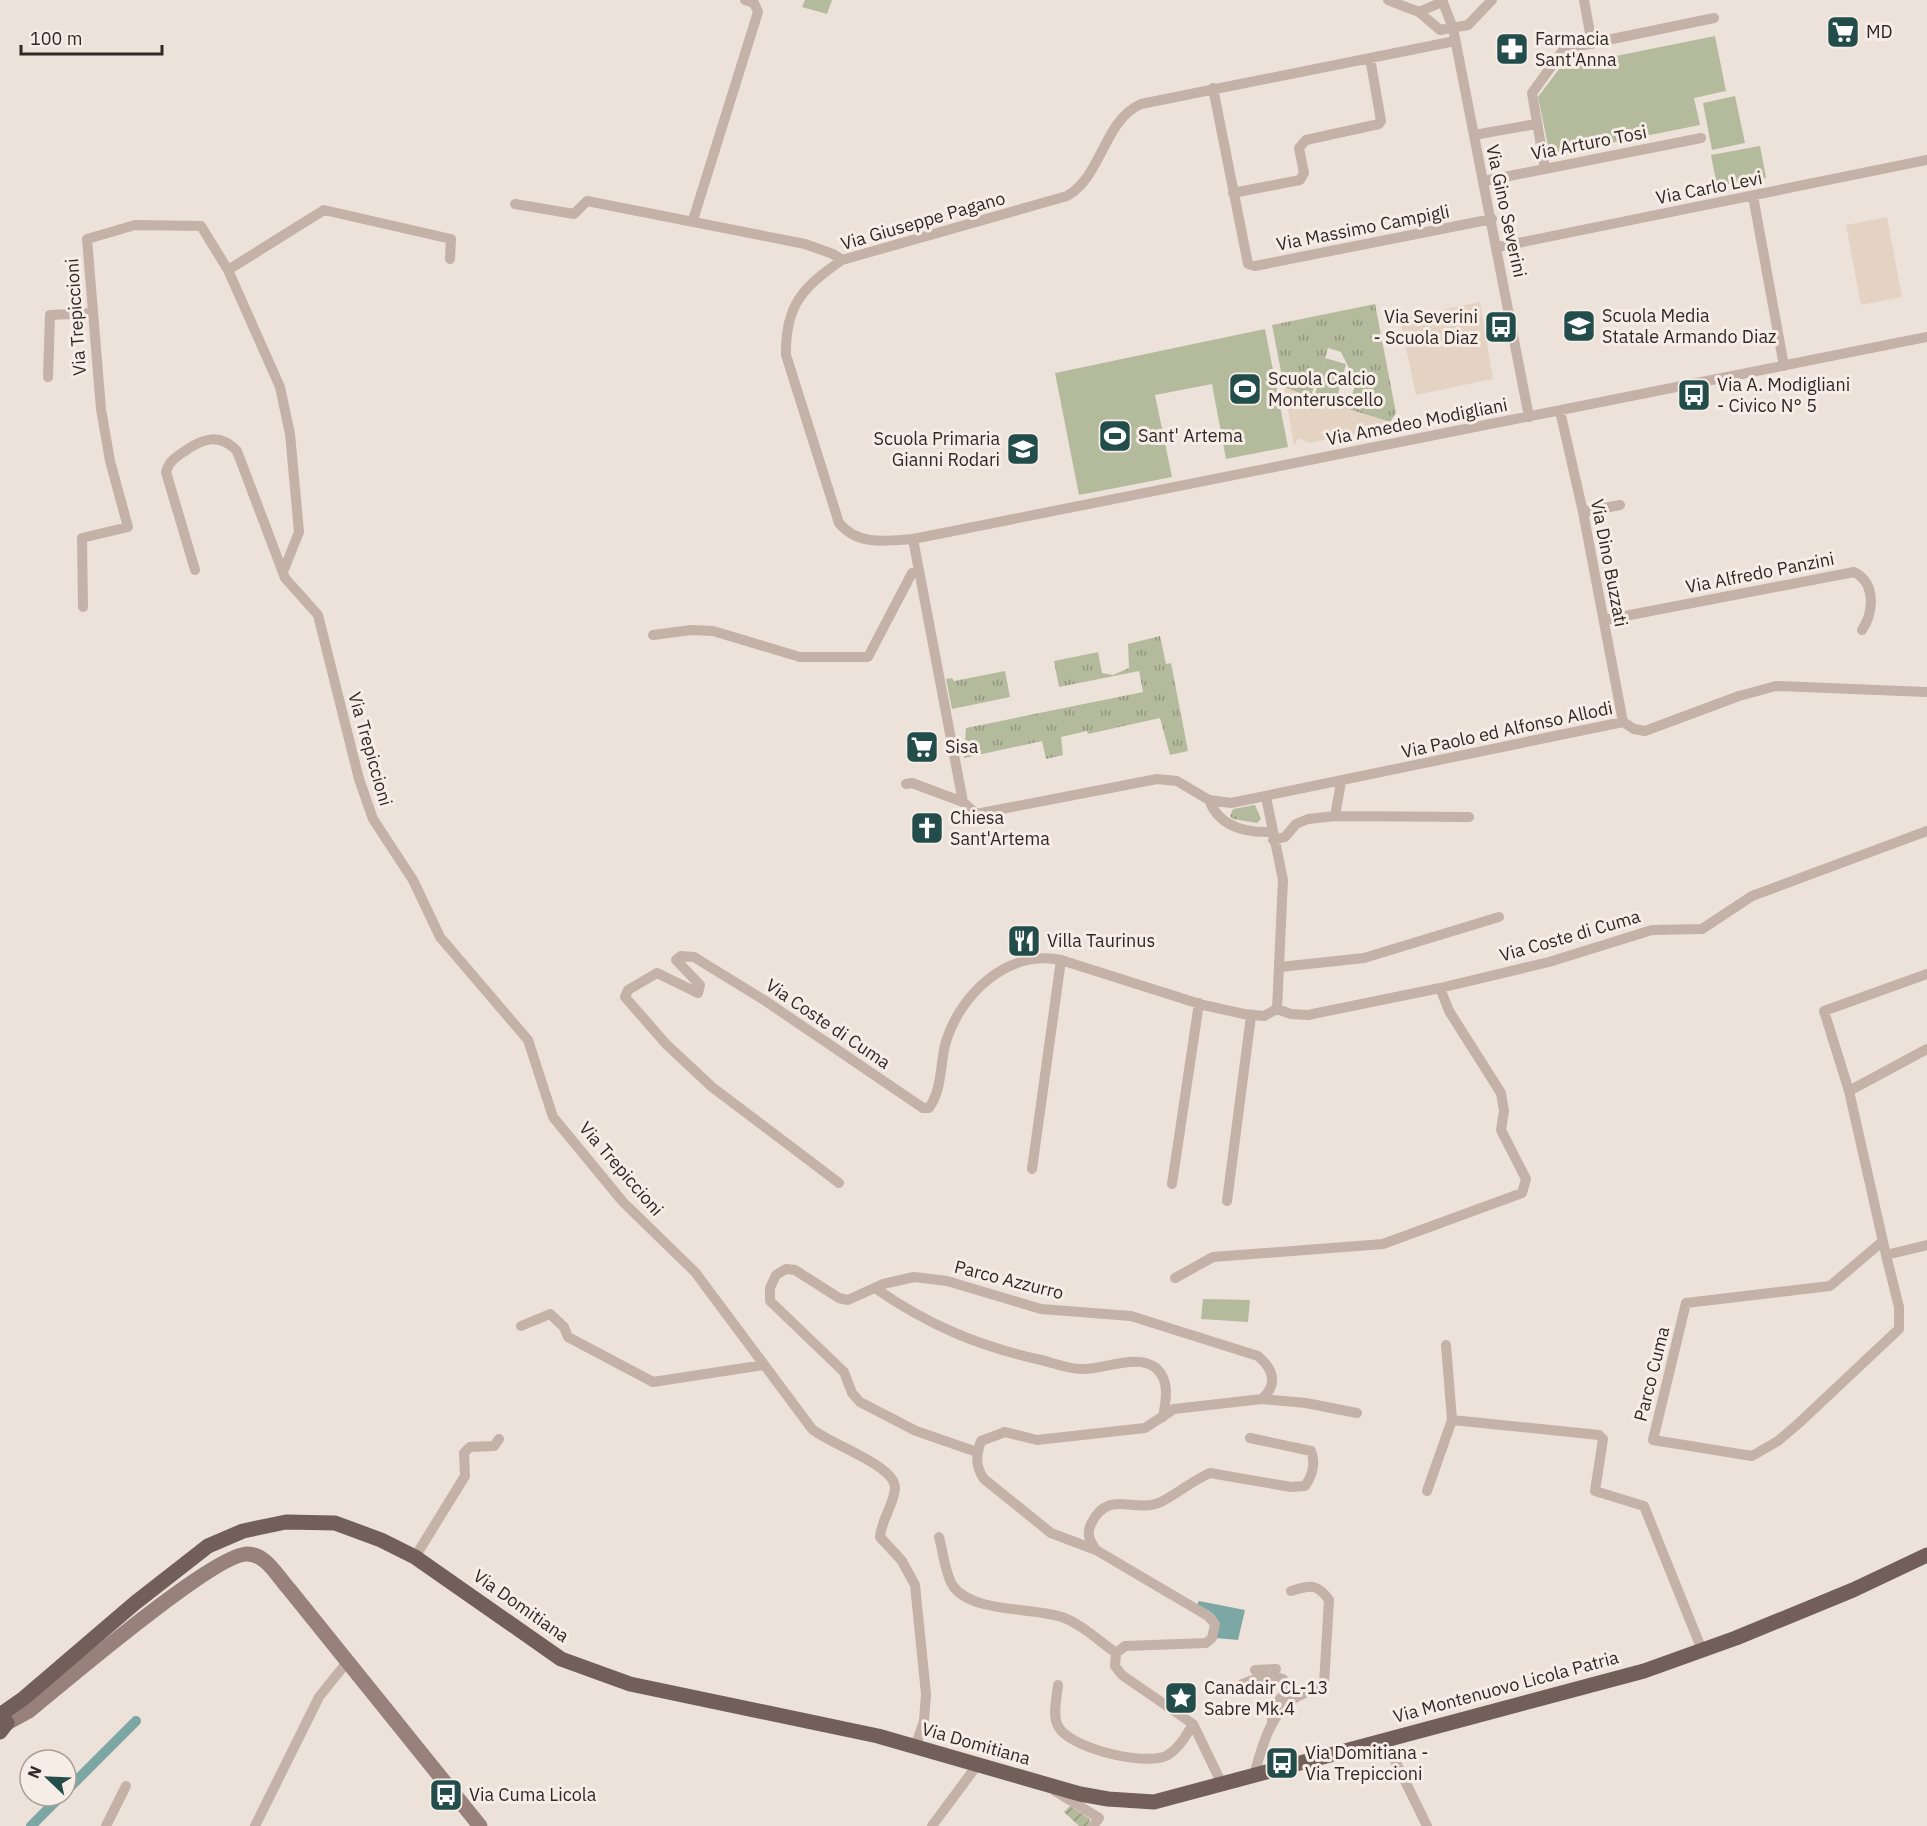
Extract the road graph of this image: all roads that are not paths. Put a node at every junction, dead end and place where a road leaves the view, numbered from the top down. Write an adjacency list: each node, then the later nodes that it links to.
1 (746, 0): 23 (street)
2 (1388, 0): 6 (street)
3 (1492, 0): 8 (street)
4 (1584, 0): 10 (street)
5 (1445, 1): 6 (street); 8 (street, Via Gino Severini)
6 (1419, 12): 8 (street)
7 (1714, 18): 10 (street)
8 (1453, 28): 9 (street, Via Gino Severini)
9 (1455, 41): 11 (street, Via Giuseppe Pagano); 14 (street, Via Gino Severini)
10 (1592, 44): 13 (street)
11 (1370, 58): 12 (street, Via Giuseppe Pagano); 19 (street)
12 (1213, 88): 19 (street); 26 (street, Via Giuseppe Pagano)
13 (1536, 124): 14 (street); 17 (street)
14 (1474, 135): 18 (street, Via Gino Severini)
15 (1701, 138): 17 (street, Via Arturo Tosi)
16 (1927, 160): 20 (street, Via Carlo Levi)
17 (1545, 169): 18 (street, Via Arturo Tosi)
18 (1484, 181): 22 (street, Via Gino Severini)
19 (1233, 194): 22 (street, Via Massimo Campigli)
20 (1753, 196): 24 (street, Via Carlo Levi); 30 (street)
21 (514, 204): 23 (street)
22 (1492, 219): 24 (street, Via Gino Severini)
23 (693, 220): 26 (street)
24 (1497, 247): 33 (street, Via Gino Severini)
25 (450, 259): 27 (street)
26 (842, 260): 36 (street, Via Giuseppe Pagano)
27 (228, 270): 28 (street, Via Trepiccioni); 39 (street, Via Trepiccioni)
28 (93, 313): 31 (street); 40 (street, Via Trepiccioni)
29 (1927, 337): 30 (street, Via Amedeo Modigliani)
30 (1785, 366): 32 (street, Via Amedeo Modigliani)
31 (48, 377)
32 (1560, 411): 33 (street, Via Amedeo Modigliani); 35 (street, Via Dino Buzzati)
33 (1529, 417): 36 (street, Via Amedeo Modigliani)
34 (1620, 505): 35 (street)
35 (1583, 512): 41 (street, Via Dino Buzzati)
36 (913, 538): 38 (street)
37 (195, 570): 39 (street, Via Trepiccioni)
38 (919, 571): 43 (street); 50 (street)
39 (283, 572): 78 (street, Via Trepiccioni)
40 (83, 607)
41 (1604, 620): 42 (street, Via Alfredo Panzini); 45 (street, Via Dino Buzzati)
42 (1862, 630)
43 (653, 635)
44 (1927, 692): 45 (street, Via Paolo ed Alfonso Allodi)
45 (1623, 722): 46 (street, Via Paolo ed Alfonso Allodi)
46 (1341, 782): 48 (street, Via Paolo ed Alfonso Allodi); 52 (street)
47 (906, 784): 50 (street, Via Paolo ed Alfonso Allodi)
48 (1271, 796): 51 (street, Via Paolo ed Alfonso Allodi); 56 (street)
49 (1209, 800): 50 (street, Via Paolo ed Alfonso Allodi); 51 (street, Via Paolo ed Alfonso Allodi); 54 (street, Via Paolo ed Alfonso Allodi)
50 (963, 802)
51 (1231, 803): 54 (street)
52 (1335, 816): 53 (street); 56 (street)
53 (1470, 817)
54 (1224, 821): 56 (street)
55 (1927, 831): 61 (street, Via Coste di Cuma)
56 (1273, 836): 59 (street)
57 (1499, 917): 59 (street, Via Coste di Cuma)
58 (1061, 960): 62 (street, Via Coste di Cuma); 67 (street); 68 (street, Via Coste di Cuma)
59 (1280, 967): 63 (street)
60 (1927, 974): 66 (street, Parco Cuma)
61 (1440, 988): 63 (street, Via Coste di Cuma); 74 (street)
62 (1199, 1003): 64 (street, Via Coste di Cuma); 69 (street)
63 (1277, 1009): 64 (street, Via Coste di Cuma)
64 (1251, 1016): 70 (street)
65 (1927, 1049): 66 (street)
66 (1849, 1091): 71 (street, Parco Cuma)
67 (1032, 1169)
68 (839, 1183)
69 (1172, 1184)
70 (1227, 1201)
71 (1883, 1241): 73 (street, Parco Cuma); 73 (street, Parco Cuma)
72 (1927, 1245): 73 (street)
73 (1886, 1255)
74 (1175, 1278)
75 (875, 1288): 79 (street, Parco Azzurro); 81 (street); 85 (street, Parco Azzurro)
76 (521, 1326): 78 (street)
77 (1446, 1345): 82 (street)
78 (764, 1365): 103 (street, Via Trepiccioni)
79 (1262, 1399): 80 (street); 81 (street)
80 (1357, 1413)
81 (1163, 1417): 85 (street)
82 (1452, 1420): 86 (street); 92 (street)
83 (1250, 1438): 88 (street)
84 (499, 1439): 90 (street)
85 (977, 1452): 88 (street)
86 (1427, 1491)
87 (939, 1537): 93 (street)
88 (1096, 1550): 93 (street)
89 (1927, 1555): 92 (main road, Via Montenuovo Licola Patria)
90 (414, 1557): 99 (main road, Via Domitiana); 103 (main road, Via Domitiana)
91 (1291, 1591): 98 (street)
92 (1702, 1650): 102 (main road, Via Montenuovo Licola Patria)
93 (1116, 1653): 100 (street)
94 (347, 1662): 99 (street); 111 (street); 112 (street)
95 (1255, 1670): 98 (street)
96 (1058, 1684): 100 (street)
97 (1242, 1684): 101 (street)
98 (1292, 1700): 101 (street)
99 (2, 1721)
100 (1193, 1725): 107 (street)
101 (1272, 1727): 105 (street)
102 (1384, 1740): 105 (main road, Via Montenuovo Licola Patria); 115 (street)
103 (915, 1747): 104 (main road, Via Domitiana)
104 (978, 1764): 106 (main road, Via Domitiana); 113 (street)
105 (1254, 1775): 107 (main road, Via Montenuovo Licola Patria)
106 (1042, 1783): 109 (main road, Via Domitiana); 114 (street)
107 (1222, 1784): 109 (main road, Via Montenuovo Licola Patria)
108 (126, 1786): 110 (street)
109 (1080, 1794)
110 (106, 1826)
111 (255, 1826)
112 (480, 1826)
113 (932, 1826)
114 (1093, 1826)
115 (1427, 1826)

